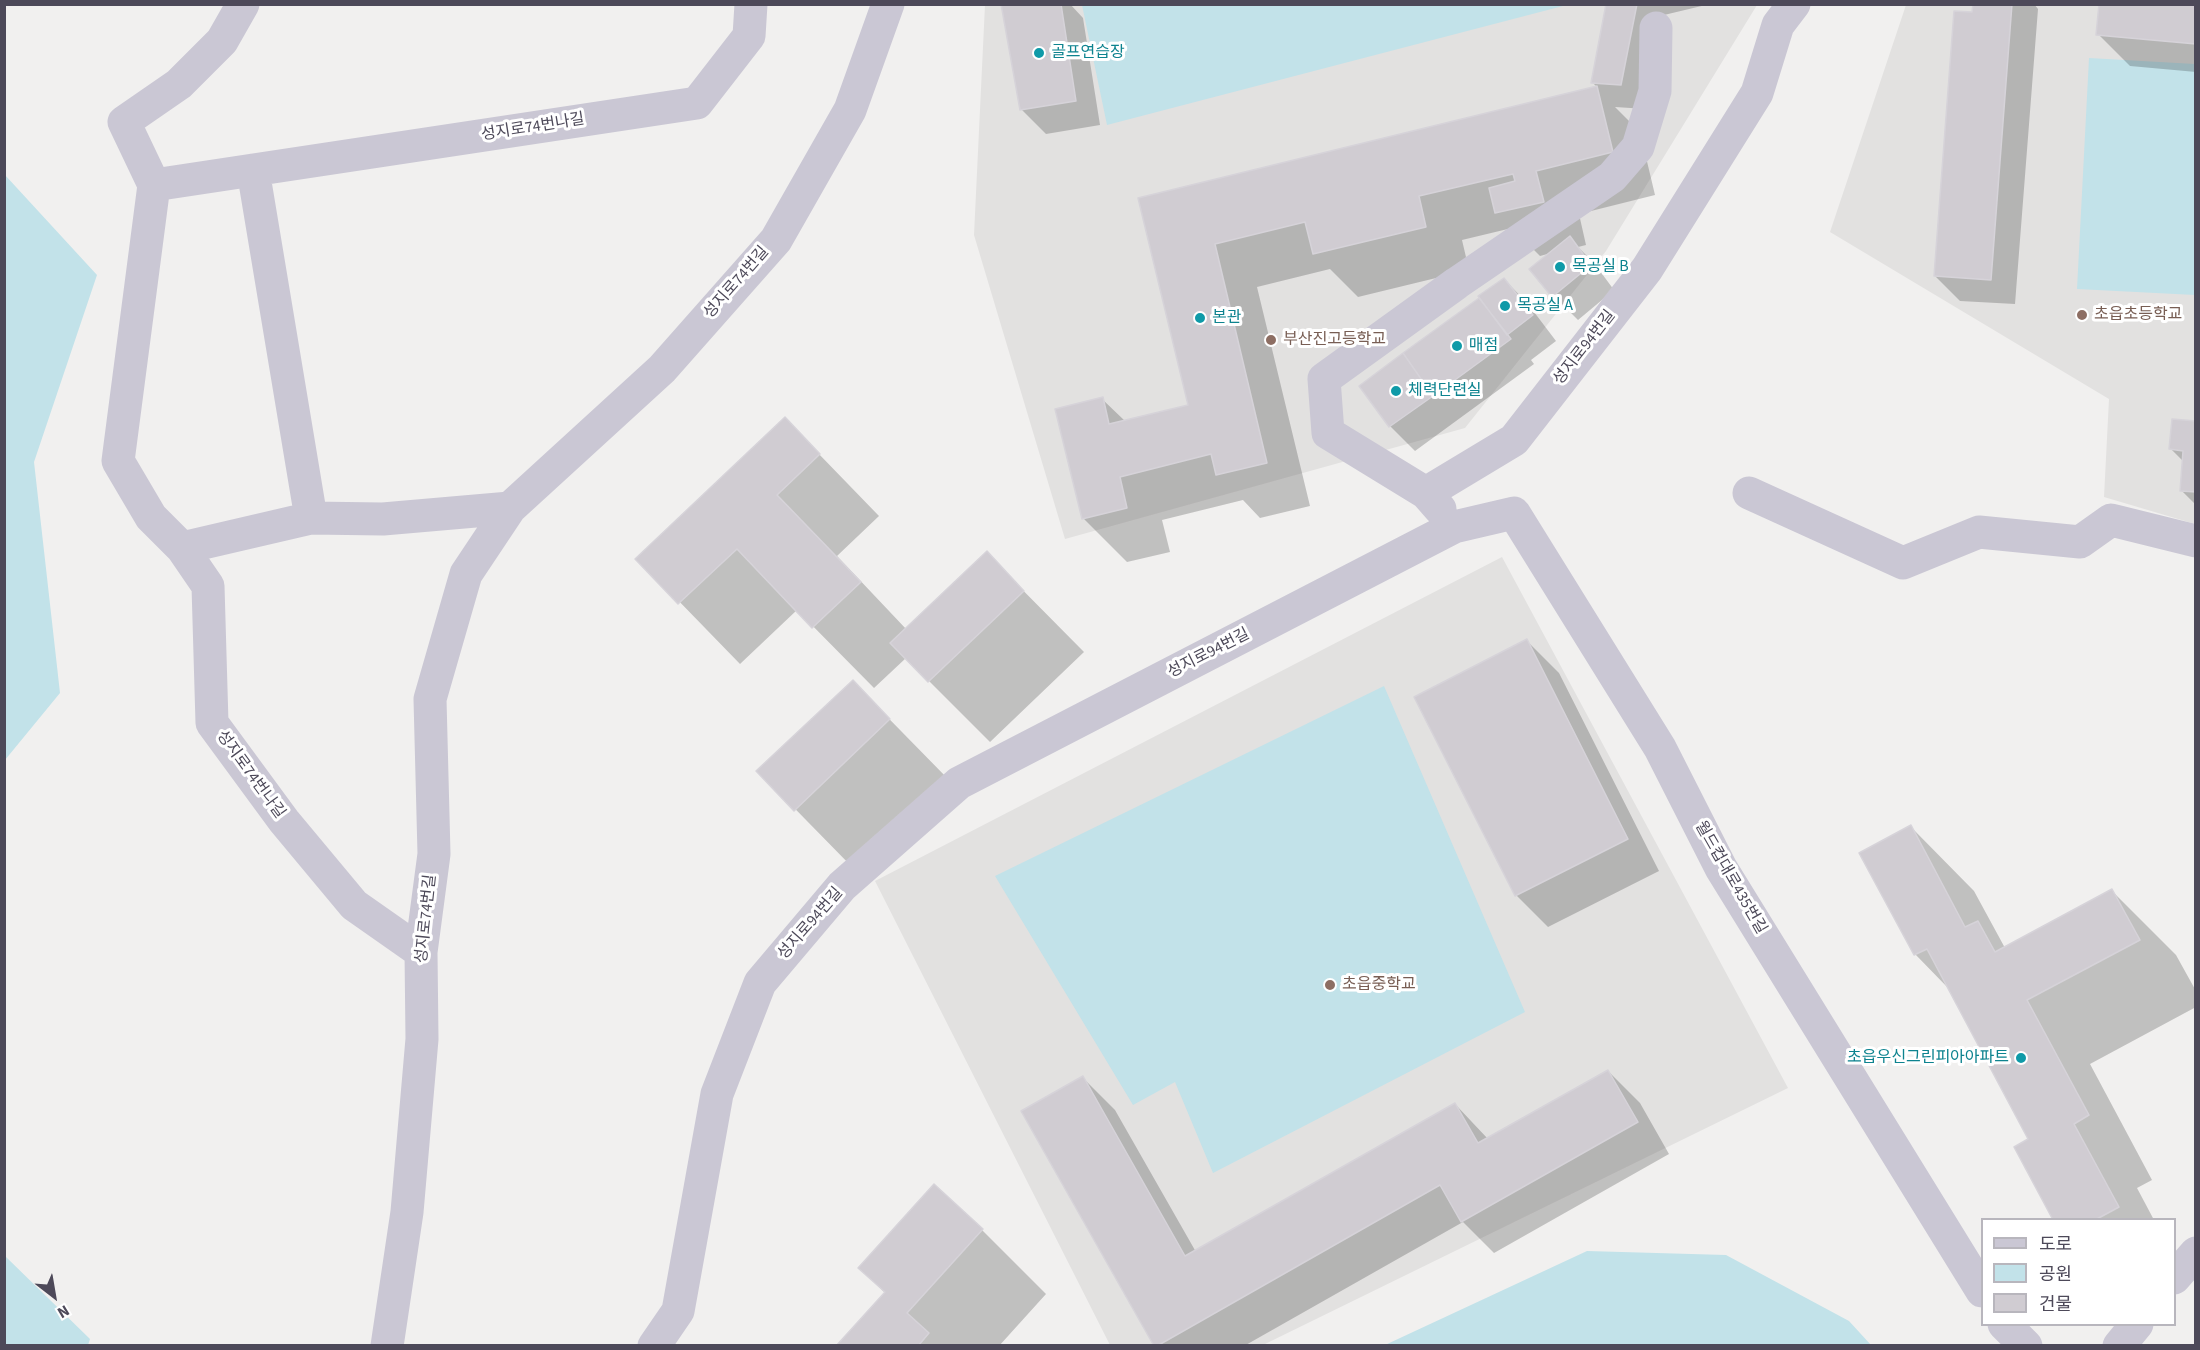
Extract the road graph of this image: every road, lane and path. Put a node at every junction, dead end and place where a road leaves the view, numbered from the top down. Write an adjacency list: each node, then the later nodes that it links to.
1 (243, 4): 7 (street)
2 (751, 4): 6 (street, 성지로74번나길)
3 (888, 4): 10 (street, 성지로74번길)
4 (1794, 4): 8 (street, 성지로94번길)
5 (1656, 28): 8 (street)
6 (253, 170): 7 (street, 성지로74번나길); 11 (street)
7 (154, 185): 14 (street, 성지로74번나길)
8 (1426, 493): 12 (street)
9 (1749, 493): 13 (street)
10 (510, 508): 11 (street); 15 (street, 성지로74번길)
11 (311, 518): 14 (street)
12 (1454, 527): 18 (street, 월드컵대로435번길); 22 (street, 성지로94번길)
13 (2196, 541)
14 (182, 548): 15 (street, 성지로74번나길)
15 (421, 952): 21 (street, 성지로74번길)
16 (2196, 1253): 17 (street)
17 (2176, 1277)
18 (1981, 1289)
19 (2006, 1326): 23 (street)
20 (2135, 1326): 24 (street)
21 (387, 1346)
22 (654, 1346)
23 (2026, 1346)
24 (2119, 1346)

